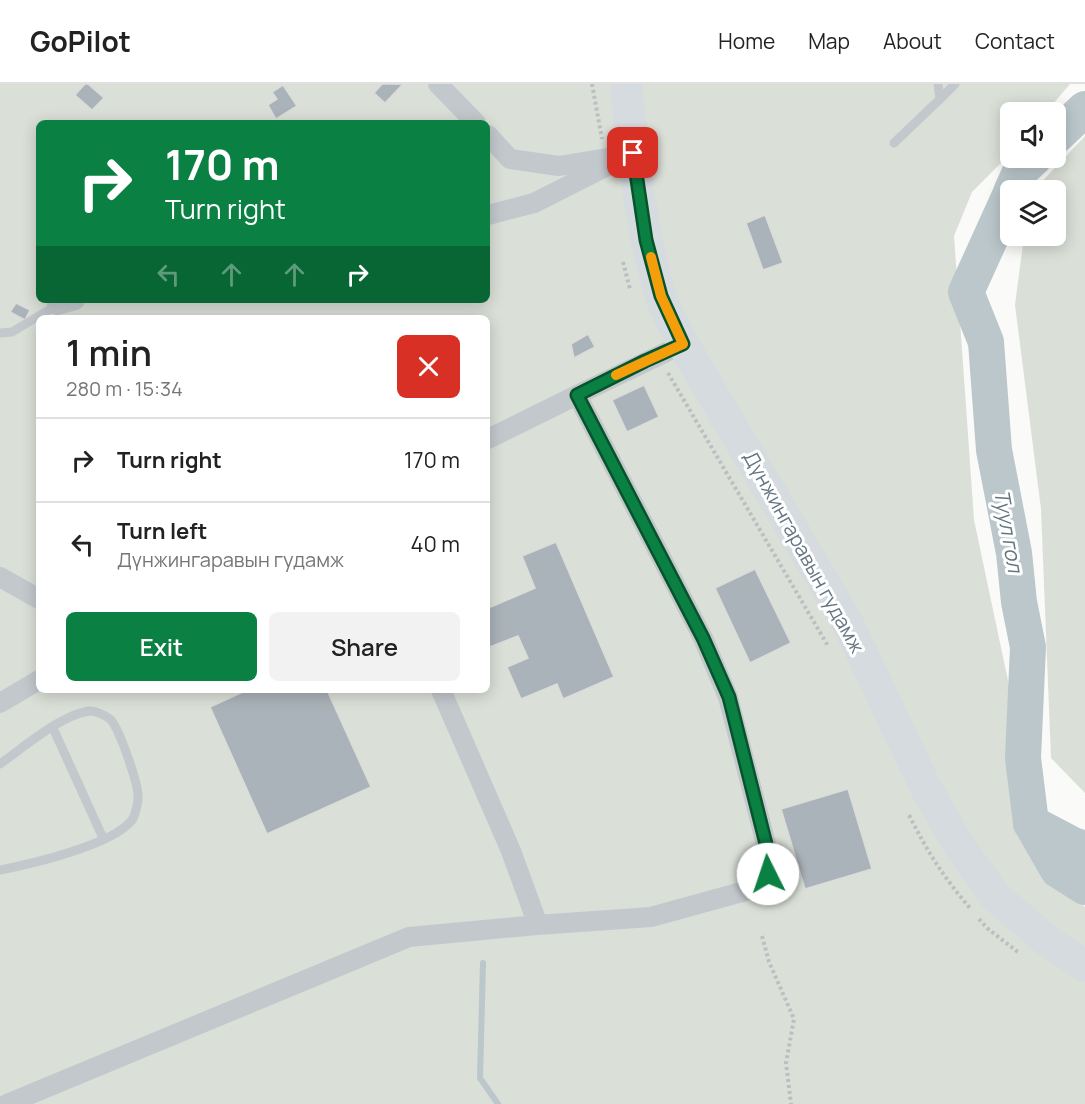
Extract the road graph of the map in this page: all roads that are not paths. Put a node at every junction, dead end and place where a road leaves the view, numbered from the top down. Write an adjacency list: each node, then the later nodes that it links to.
1 (438, 84): 6 (street)
2 (626, 84): 9 (main road, Дүнжингаравын гудамж)
3 (938, 84): 5 (lane)
4 (955, 84): 5 (lane)
5 (940, 99): 8 (lane)
6 (473, 120)
7 (490, 137): 9 (street)
8 (894, 143)
9 (633, 153): 10 (street); 15 (main road, Дүнжингаравын гудамж)
10 (490, 214)
11 (66, 303): 12 (lane)
12 (44, 315)
13 (36, 319): 14 (lane)
14 (0, 333)
15 (683, 344): 16 (street); 28 (main road, Дүнжингаравын гудамж)
16 (577, 395): 17 (street); 27 (street)
17 (490, 438)
18 (0, 577): 19 (street)
19 (36, 597)
20 (36, 682): 22 (street)
21 (442, 693): 27 (street)
22 (0, 703)
23 (52, 728): 24 (lane); 25 (lane); 25 (lane)
24 (0, 764)
25 (103, 838): 26 (lane)
26 (0, 870)
27 (538, 925): 29 (street)
28 (1085, 966)
29 (7, 1104)

